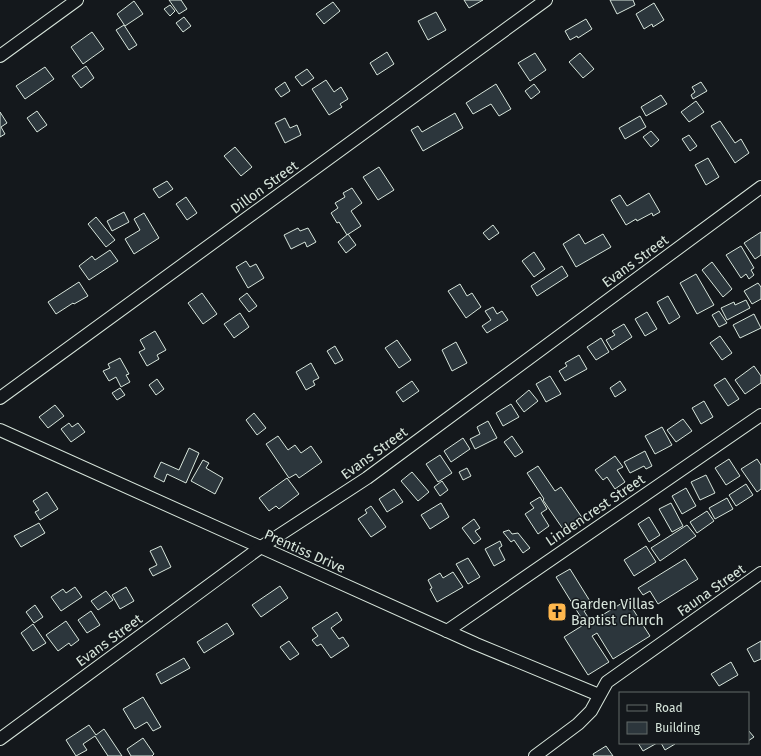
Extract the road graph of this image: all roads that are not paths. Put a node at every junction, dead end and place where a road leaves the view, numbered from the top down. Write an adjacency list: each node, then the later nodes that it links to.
1 (77, 0): 3 (street)
2 (546, 0): 5 (street, Dillon Street)
3 (0, 56)
4 (761, 187): 8 (street, Evans Street)
5 (0, 398)
6 (761, 415): 10 (street, Lindencrest Street)
7 (0, 430): 8 (street, Prentiss Drive)
8 (261, 547): 10 (street, Prentiss Drive); 12 (street, Evans Street)
9 (761, 573): 11 (street, Fauna Street)
10 (447, 631): 11 (street, Prentiss Drive)
11 (599, 696): 13 (street, Fauna Street)
12 (0, 739)
13 (535, 756)

